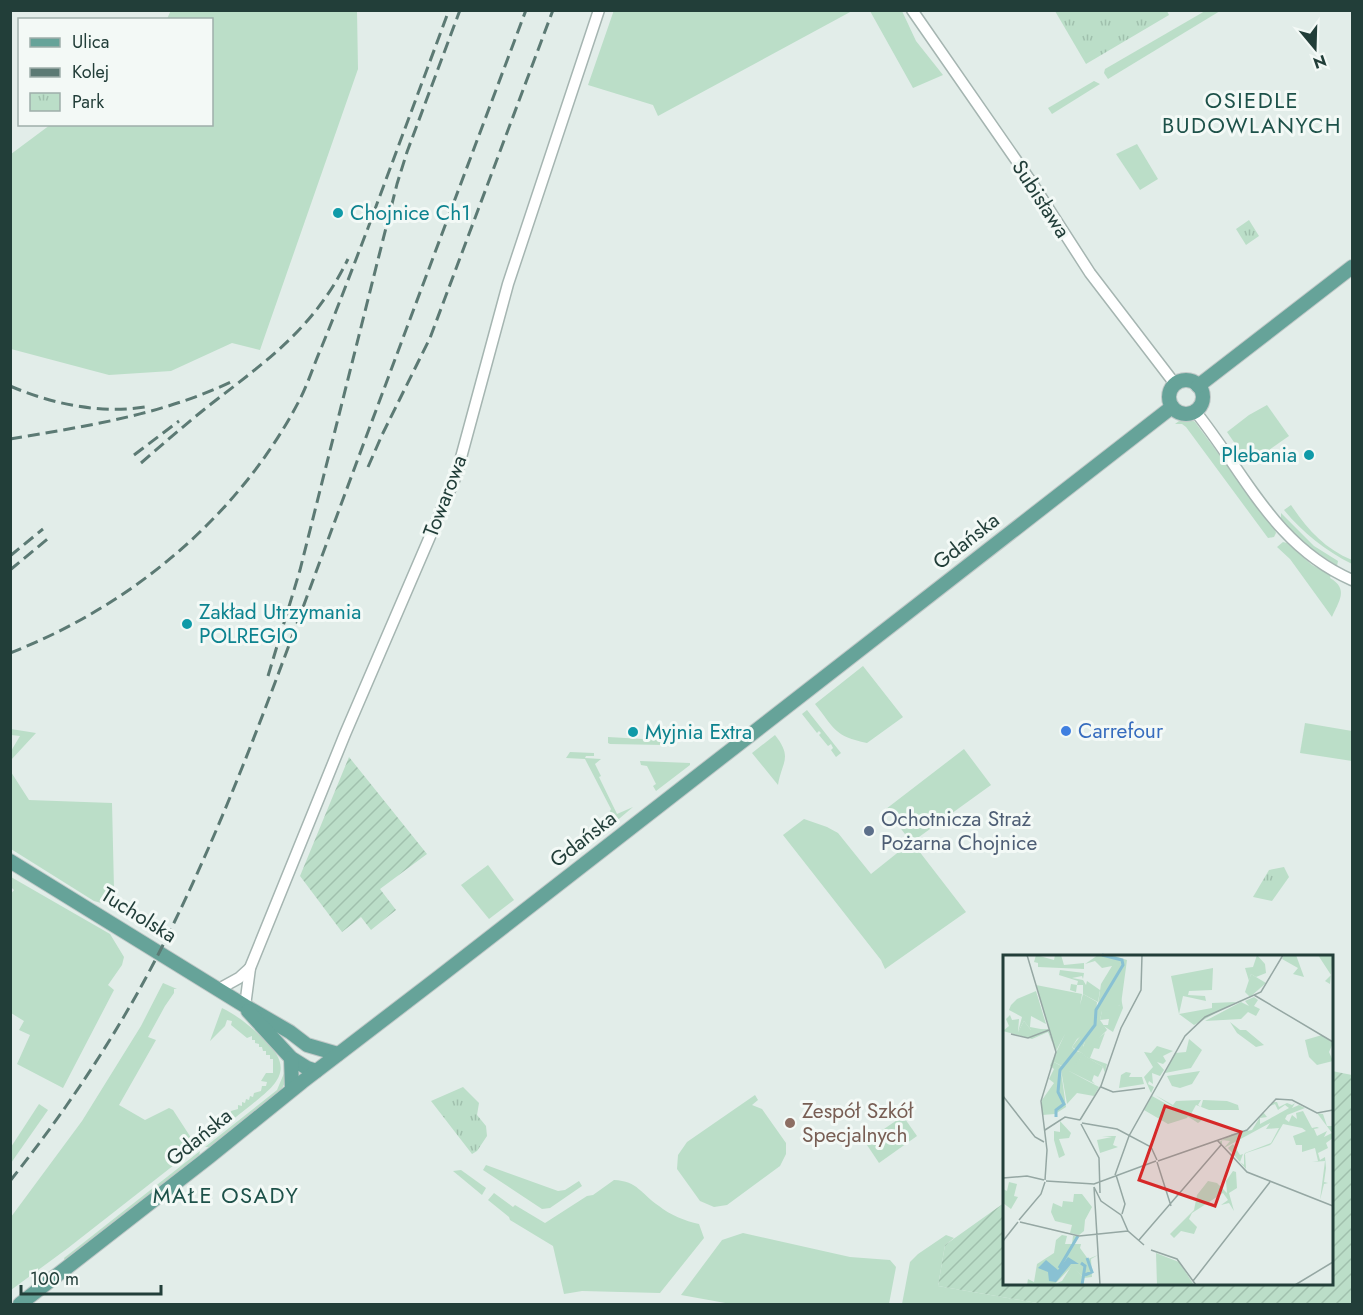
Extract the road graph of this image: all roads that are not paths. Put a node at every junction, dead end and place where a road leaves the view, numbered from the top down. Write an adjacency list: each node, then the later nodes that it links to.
1 (599, 10): 10 (street, Towarowa)
2 (912, 10): 4 (street, Subisława)
3 (1353, 267): 5 (main road)
4 (1175, 384): 5 (main road); 6 (main road)
5 (1198, 386): 7 (main road)
6 (1172, 407): 7 (main road); 14 (main road, Gdańska)
7 (1195, 411): 8 (street)
8 (1353, 579)
9 (10, 861): 11 (main road, Tucholska)
10 (250, 968): 11 (street); 12 (street, Towarowa)
11 (219, 989): 12 (main road, Tucholska)
12 (245, 1006): 13 (main road, Tucholska); 15 (main road, Tucholska)
13 (307, 1045): 14 (main road, Tucholska); 16 (main road)
14 (338, 1054): 16 (main road, Gdańska)
15 (291, 1058): 16 (main road, Tucholska); 17 (main road)
16 (316, 1071): 17 (main road, Gdańska)
17 (292, 1089): 18 (main road, Gdańska)
18 (20, 1305)

